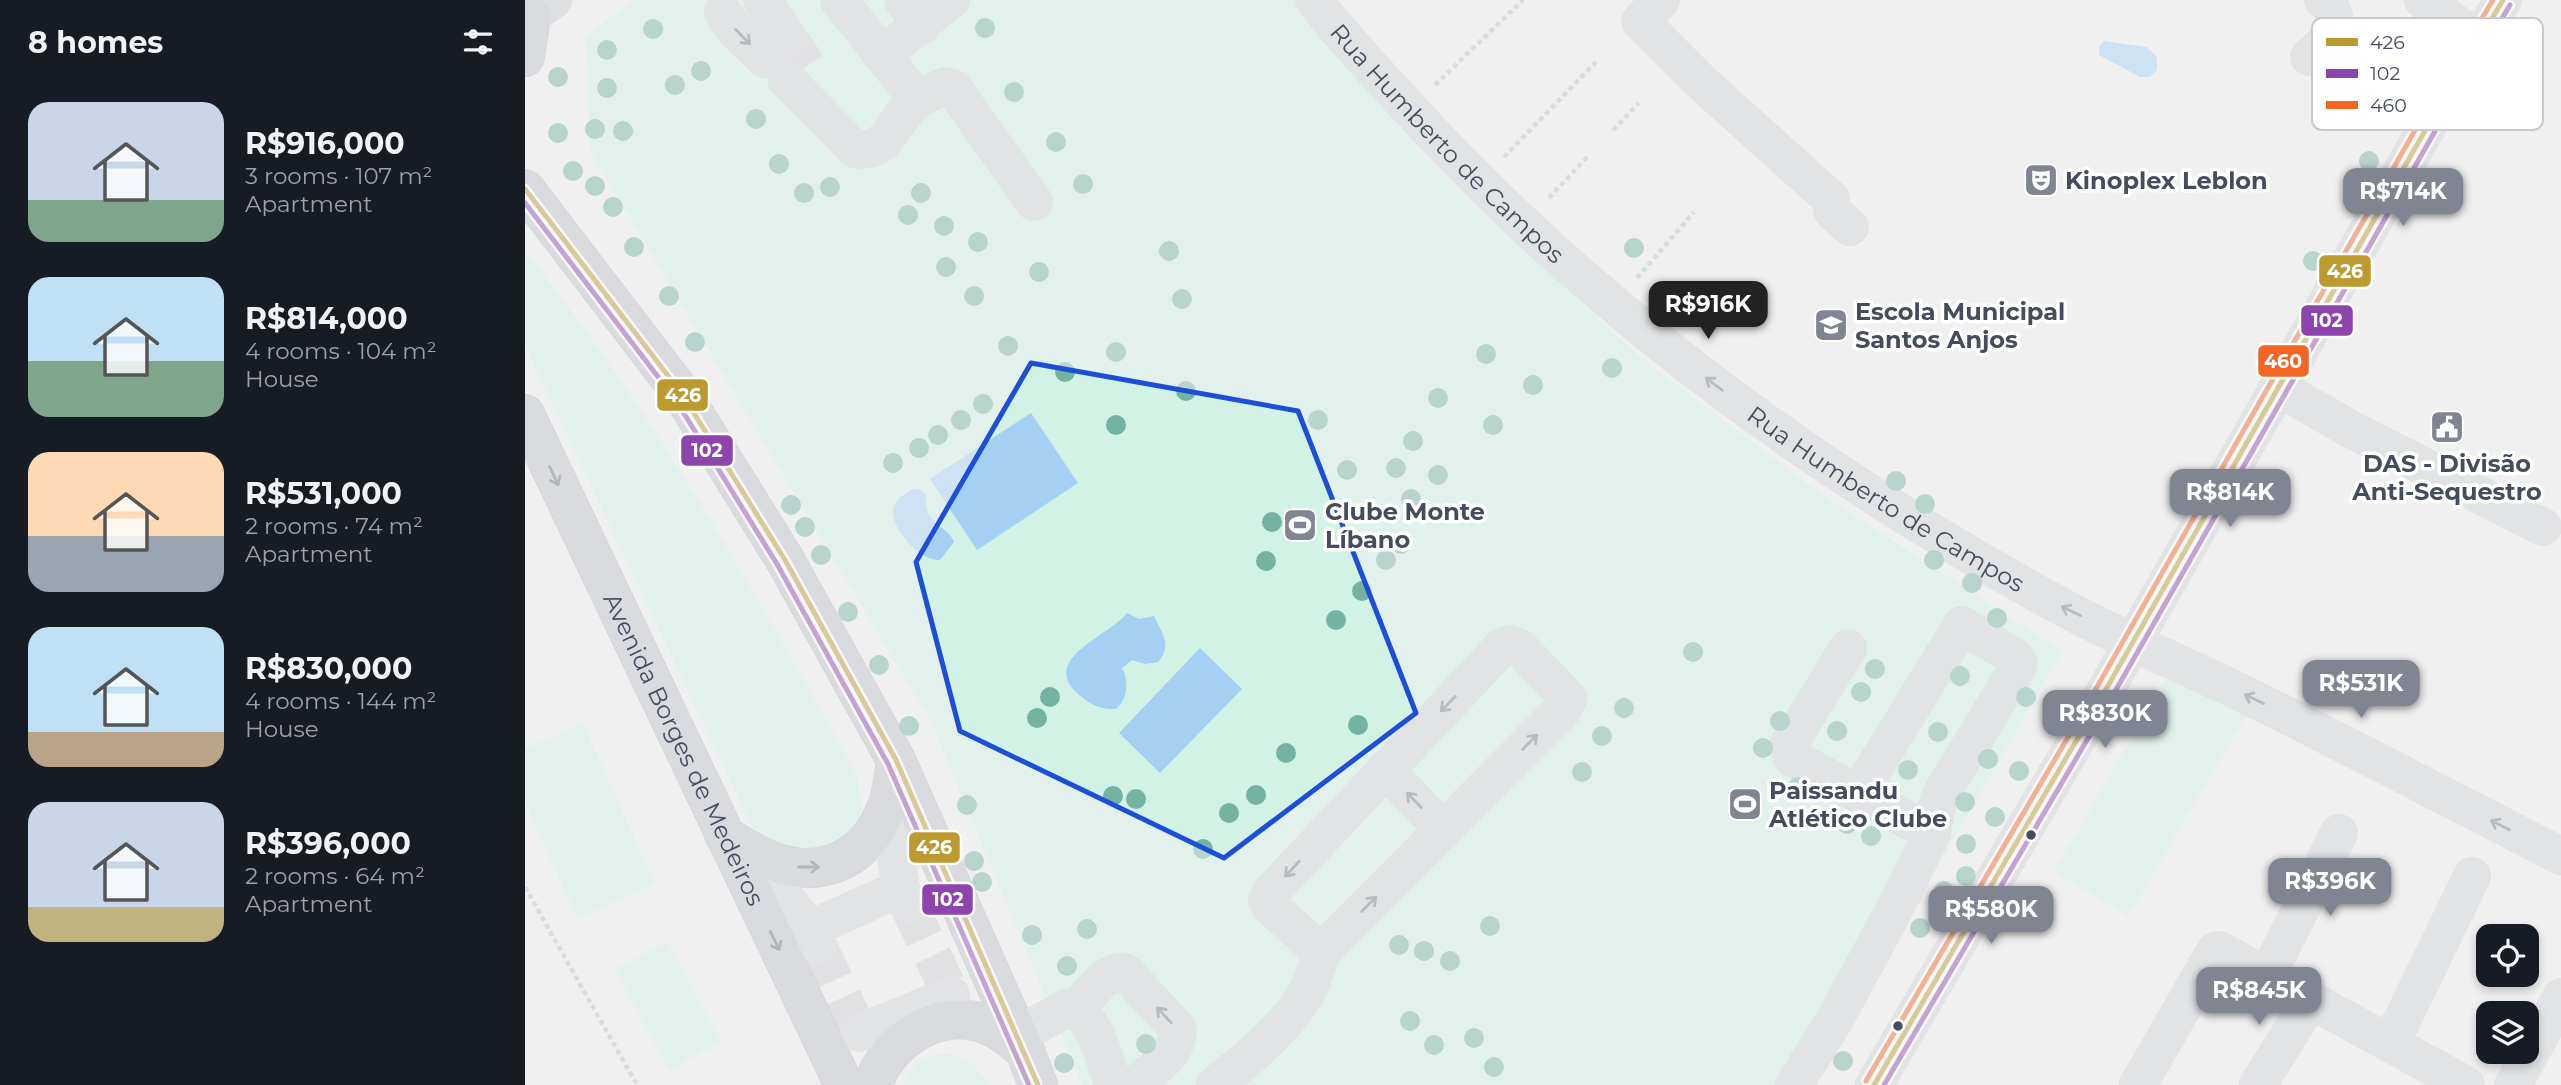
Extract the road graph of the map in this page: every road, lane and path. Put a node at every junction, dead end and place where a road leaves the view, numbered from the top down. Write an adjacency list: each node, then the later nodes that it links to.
1 (761, 0): 20 (street)
2 (839, 0): 16 (street)
3 (951, 0): 12 (street)
4 (1314, 0): 38 (street, Rua Humberto de Campos, one-way to 4)
5 (1523, 0): 22 (path)
6 (1661, 0): 33 (street)
7 (2323, 0): 13 (street)
8 (2424, 0): 14 (street)
9 (2503, 0): 15 (street)
10 (537, 12): 18 (highway)
11 (723, 13): 20 (street, one-way to 20)
12 (912, 13): 16 (street)
13 (2334, 18)
14 (2449, 18)
15 (2492, 18)
16 (882, 55): 23 (street)
17 (2312, 55): 19 (street)
18 (525, 57)
19 (2309, 57)
20 (787, 62): 23 (street)
21 (1596, 62): 27 (path)
22 (1437, 82)
23 (917, 99): 31 (street)
24 (1639, 103): 25 (path)
25 (1613, 130)
26 (2427, 130): 35 (street)
27 (1507, 154)
28 (1589, 155): 30 (path)
29 (525, 189): 40 (highway)
30 (1549, 197)
31 (1034, 202)
32 (1694, 212): 34 (path)
33 (1850, 227)
34 (1638, 278)
35 (2277, 387): 37 (street); 38 (street)
36 (527, 424): 47 (highway, Avenida Borges de Medeiros, one-way to 47)
37 (2543, 527)
38 (2132, 641): 48 (street, Rua Humberto de Campos, one-way to 38); 68 (street)
39 (1848, 648): 42 (street)
40 (896, 760): 43 (highway); 58 (highway)
41 (1385, 769): 44 (street, one-way to 41); 44 (street, one-way to 41); 51 (street, one-way to 51)
42 (1857, 794): 45 (street); 45 (street)
43 (887, 804): 47 (highway, one-way to 43); 47 (street)
44 (1443, 830): 51 (street, one-way to 44)
45 (1932, 833): 67 (street)
46 (2339, 833): 52 (street)
47 (734, 841): 61 (highway, Avenida Borges de Medeiros, one-way to 61)
48 (2561, 856)
49 (2472, 876): 57 (street)
50 (525, 887): 60 (path)
51 (1321, 952): 66 (street)
52 (2267, 976): 54 (street); 69 (street)
53 (2561, 997): 71 (street)
54 (2311, 999): 57 (street); 70 (street)
55 (1076, 1010): 58 (street); 64 (street); 65 (street, one-way to 55)
56 (978, 1022): 58 (highway); 62 (street); 63 (highway)
57 (2391, 1042): 59 (street)
58 (1027, 1057)
59 (2453, 1082)
60 (636, 1085)
61 (844, 1085)
62 (867, 1085)
63 (873, 1085)
64 (1113, 1085)
65 (1136, 1085)
66 (1215, 1085)
67 (1794, 1085)
68 (1874, 1085)
69 (2138, 1085)
70 (2258, 1085)
71 (2513, 1085)

